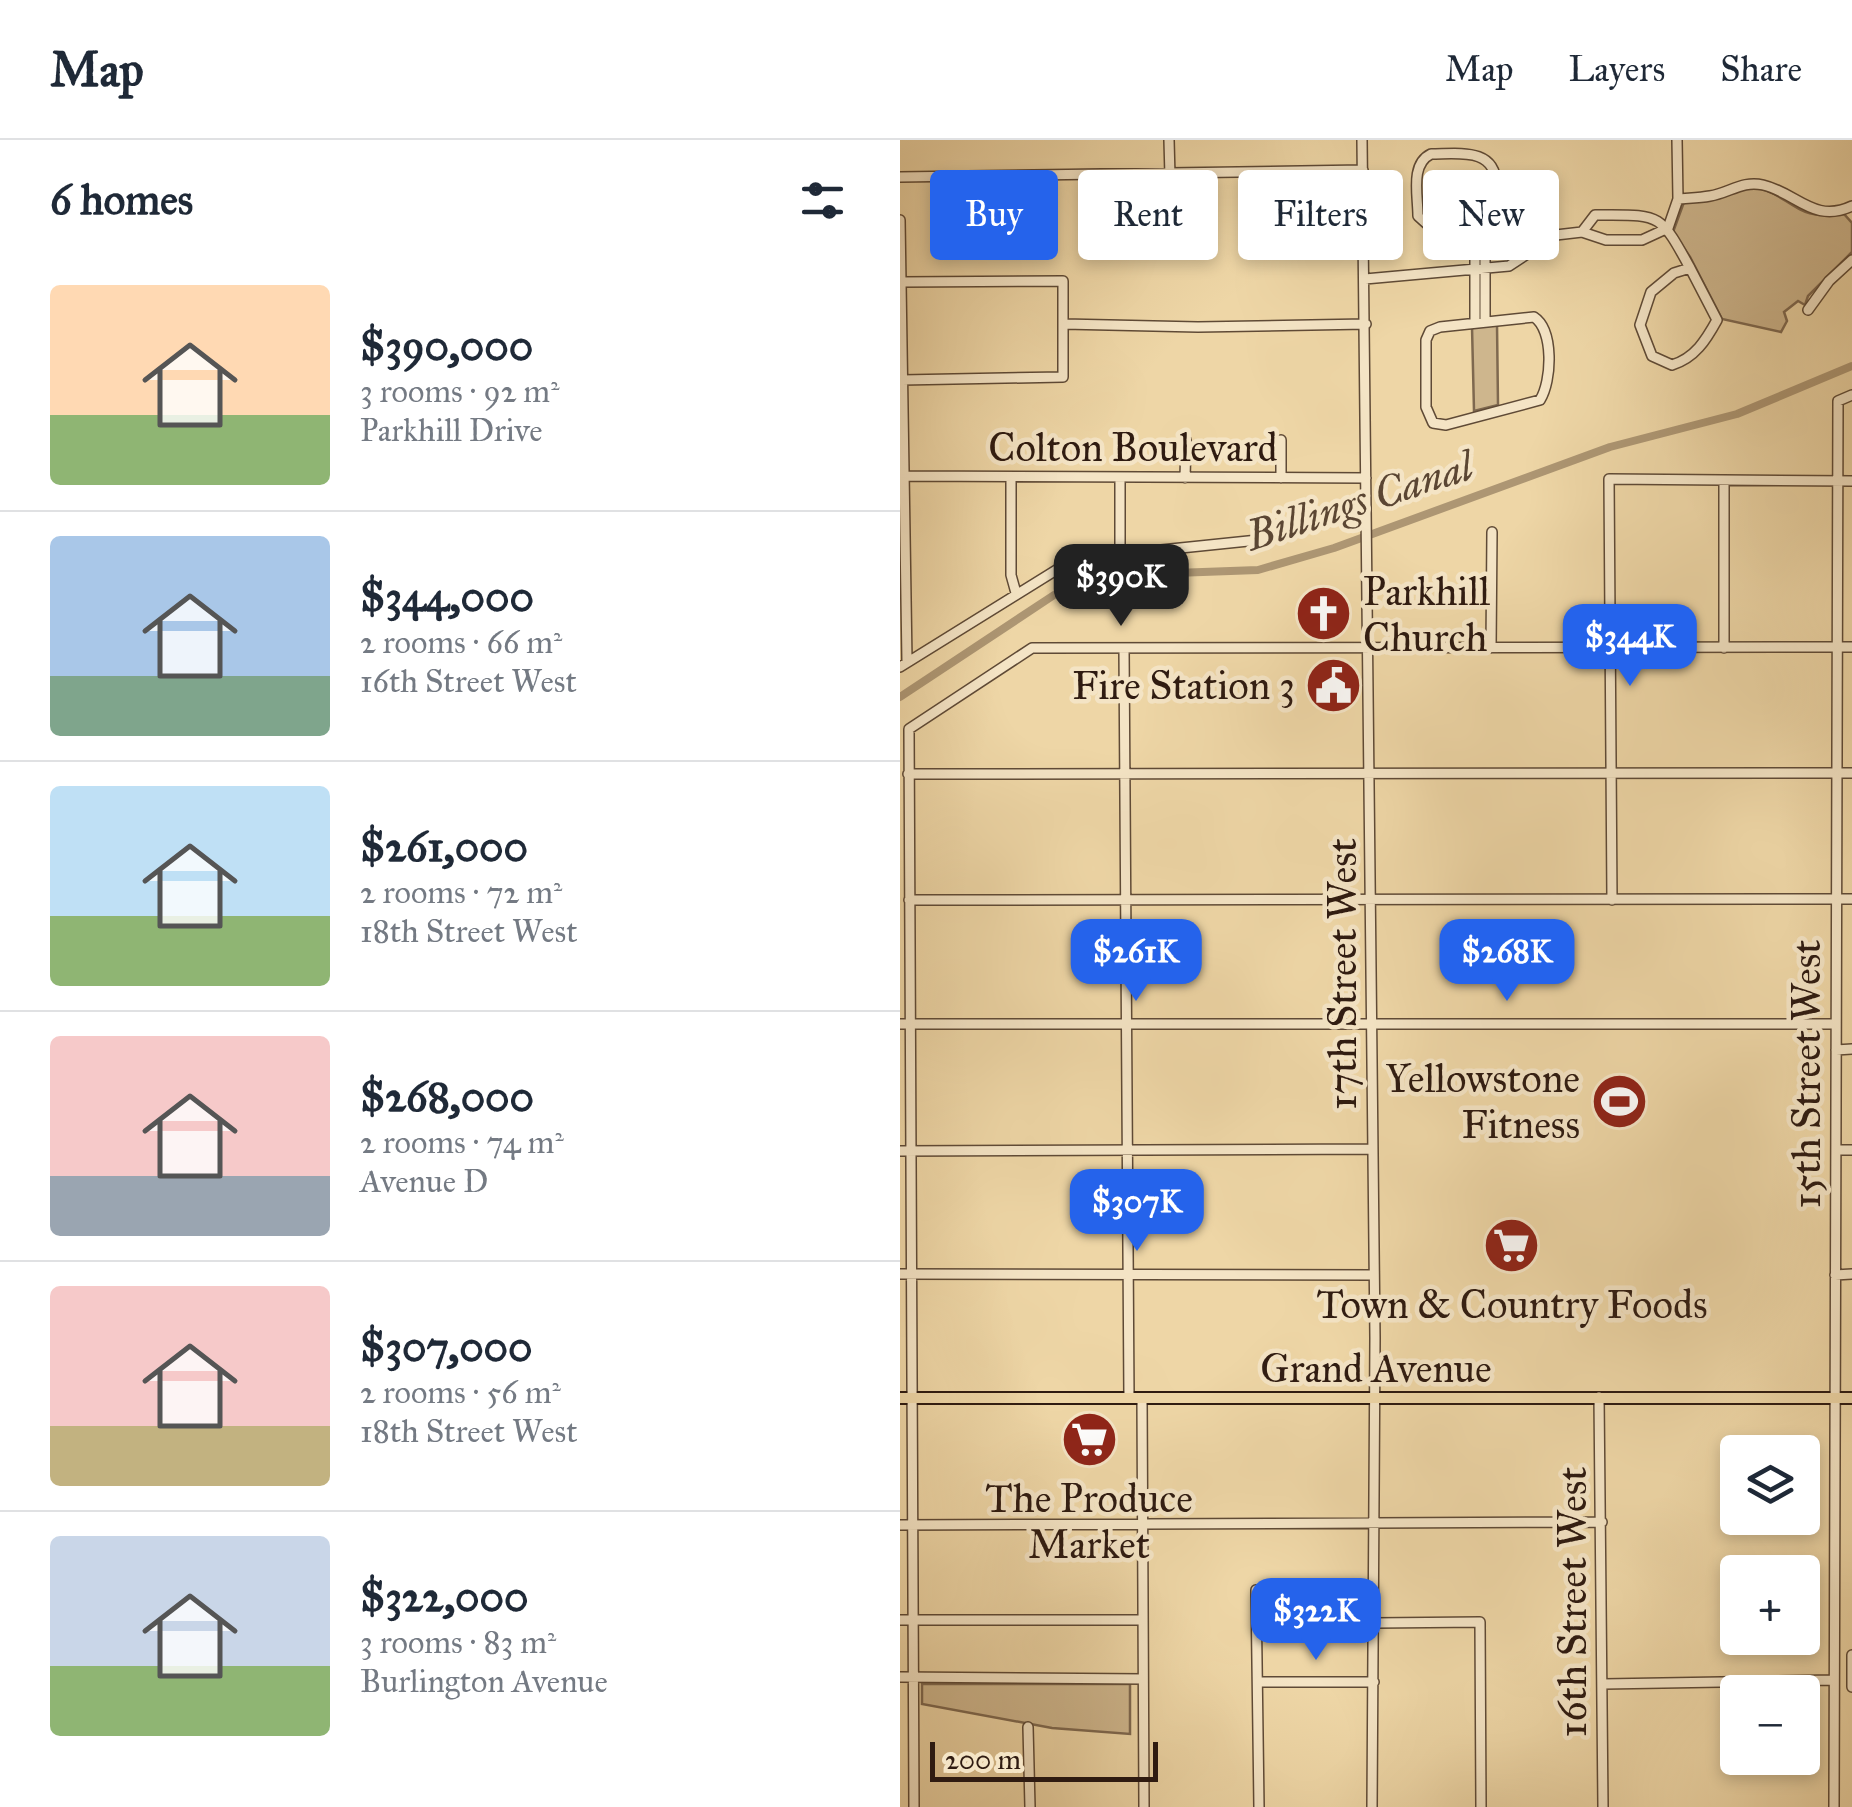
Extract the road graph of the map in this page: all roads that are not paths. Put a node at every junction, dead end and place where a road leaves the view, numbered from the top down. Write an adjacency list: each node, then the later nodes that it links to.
1 (1169, 140): 4 (street)
2 (1362, 140): 5 (street, 17th Street West)
3 (1677, 140): 9 (street)
4 (1170, 170)
5 (1363, 170)
6 (1078, 172): 7 (street)
7 (900, 173): 8 (street)
8 (900, 187)
9 (1678, 199): 10 (street); 13 (street)
10 (1851, 210)
11 (900, 220): 21 (street)
12 (1480, 225): 12 (street)
13 (1668, 228): 14 (street); 14 (street); 18 (street)
14 (1582, 232): 19 (street)
15 (1365, 260): 20 (street, 17th Street West)
16 (1480, 260): 19 (street)
17 (1852, 260): 22 (street)
18 (1690, 268): 18 (street)
19 (1480, 269): 20 (street); 23 (street)
20 (1365, 279): 25 (street, 17th Street West)
21 (902, 282): 24 (street); 26 (street)
22 (1808, 310)
23 (1480, 322): 23 (street)
24 (1064, 324): 25 (street); 26 (street)
25 (1366, 324): 35 (street, 17th Street West)
26 (902, 380): 30 (street)
27 (1852, 395): 37 (street, 15th Street West)
28 (1186, 440): 33 (street)
29 (1280, 440): 34 (street)
30 (902, 476): 31 (street, Colton Boulevard); 42 (street)
31 (1011, 477): 32 (street, Colton Boulevard); 43 (street)
32 (1120, 478): 33 (street, Colton Boulevard); 41 (street)
33 (1185, 478): 34 (street, Colton Boulevard)
34 (1280, 478): 35 (street, Colton Boulevard)
35 (1366, 478): 39 (street, 17th Street West)
36 (1724, 480): 37 (street); 49 (street); 50 (street)
37 (1839, 481): 38 (street); 45 (street, 15th Street West)
38 (1852, 481)
39 (1366, 506): 41 (street); 44 (street, 17th Street West)
40 (1492, 532): 48 (street)
41 (1120, 554): 43 (street)
42 (903, 581): 51 (street)
43 (1016, 592): 51 (street)
44 (1368, 646): 47 (street); 48 (street); 56 (street, 17th Street West)
45 (1836, 647): 46 (street); 50 (street); 52 (street, 15th Street West)
46 (1852, 647)
47 (1124, 648): 54 (street); 55 (street)
48 (1491, 648): 49 (street)
49 (1610, 648): 50 (street); 57 (street)
50 (1724, 648)
51 (904, 664)
52 (1836, 772): 53 (street); 57 (street); 58 (street, 15th Street West)
53 (1852, 773)
54 (908, 774): 55 (street); 60 (street)
55 (1124, 774): 56 (street); 61 (street)
56 (1372, 774): 57 (street); 62 (street, 17th Street West)
57 (1611, 774): 63 (street)
58 (1837, 898): 59 (street); 63 (street); 65 (street, 15th Street West)
59 (1852, 899)
60 (909, 900): 61 (street); 66 (street)
61 (1126, 900): 62 (street); 67 (street)
62 (1372, 900): 63 (street); 68 (street, 17th Street West)
63 (1612, 900)
64 (1852, 1008): 65 (street)
65 (1836, 1009): 69 (street, 15th Street West)
66 (905, 1024): 67 (street); 77 (street)
67 (1126, 1024): 68 (street); 72 (street)
68 (1373, 1024): 69 (street); 73 (street, 17th Street West)
69 (1836, 1024): 71 (street, 15th Street West)
70 (1852, 1049): 71 (street)
71 (1836, 1050): 75 (street, 15th Street West)
72 (1128, 1149): 73 (street); 77 (street); 80 (street)
73 (1373, 1149): 83 (street, 17th Street West)
74 (900, 1150): 77 (street)
75 (1836, 1150): 76 (street); 81 (street, 15th Street West)
76 (1852, 1150)
77 (912, 1151): 79 (street)
78 (900, 1274): 79 (street)
79 (914, 1274): 80 (street); 85 (street)
80 (1128, 1274): 83 (street); 86 (street)
81 (1835, 1274): 82 (street); 88 (street, 15th Street West)
82 (1852, 1274)
83 (1374, 1275): 87 (street, 17th Street West)
84 (1599, 1397): 87 (main road, Grand Avenue); 88 (main road, Grand Avenue); 91 (street, 16th Street West)
85 (906, 1398): 86 (main road, Grand Avenue); 94 (street)
86 (1135, 1398): 87 (main road, Grand Avenue); 90 (street)
87 (1374, 1398): 92 (street, 17th Street West)
88 (1835, 1398): 89 (main road, Grand Avenue); 100 (street, 15th Street West)
89 (1852, 1398)
90 (1144, 1522): 92 (street); 94 (street); 98 (street)
91 (1602, 1522): 92 (street); 108 (street, 16th Street West)
92 (1373, 1524): 99 (street, 17th Street West)
93 (900, 1525): 94 (street)
94 (912, 1525): 97 (street)
95 (1256, 1590): 106 (street)
96 (900, 1620): 97 (street)
97 (913, 1620): 98 (street); 103 (street)
98 (1142, 1620): 104 (street)
99 (1374, 1624): 107 (street, 17th Street West); 116 (street)
100 (1832, 1655): 101 (street); 105 (street, 15th Street West)
101 (1852, 1655): 109 (street)
102 (900, 1677): 103 (street)
103 (913, 1677): 104 (street); 111 (street)
104 (1143, 1679): 113 (street)
105 (1832, 1680): 108 (street); 118 (street, 15th Street West)
106 (1258, 1682): 107 (street); 114 (street)
107 (1374, 1682): 115 (street, 17th Street West)
108 (1604, 1684): 117 (street, 16th Street West)
109 (1852, 1687)
110 (1028, 1727): 112 (street)
111 (914, 1807)
112 (1030, 1807)
113 (1144, 1807)
114 (1259, 1807)
115 (1372, 1807)
116 (1481, 1807)
117 (1603, 1807)
118 (1834, 1807)

